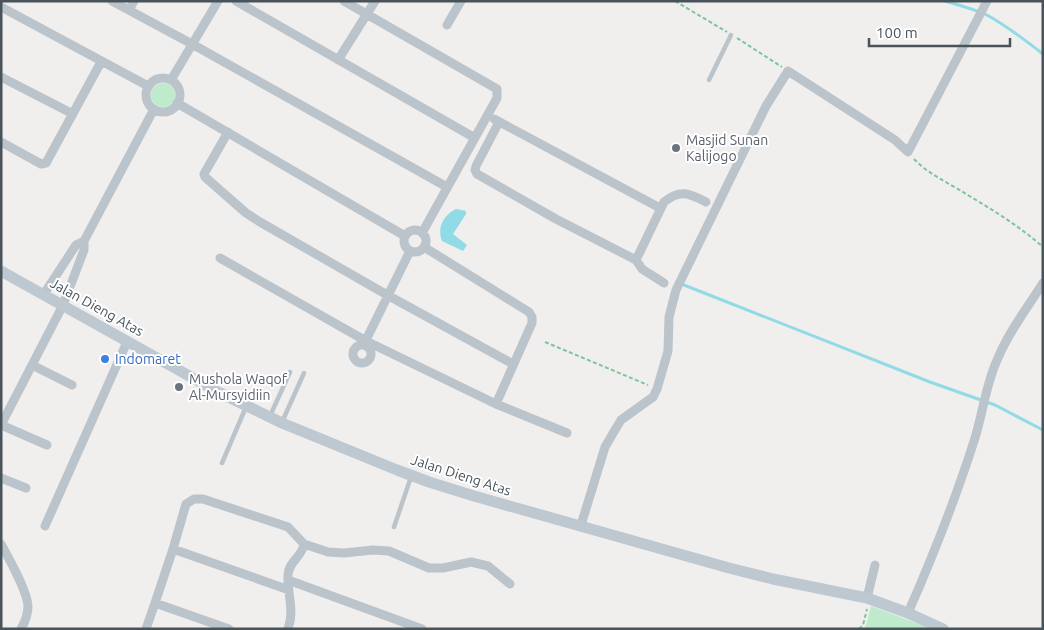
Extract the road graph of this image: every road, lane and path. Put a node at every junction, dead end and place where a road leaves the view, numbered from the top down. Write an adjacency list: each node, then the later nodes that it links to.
1 (112, 1): 10 (street)
2 (134, 1): 10 (street)
3 (218, 1): 14 (street)
4 (236, 1): 15 (street)
5 (344, 1): 11 (street)
6 (375, 1): 11 (street)
7 (462, 1): 12 (street)
8 (986, 4): 29 (street)
9 (1, 7): 16 (street)
10 (129, 10): 14 (street)
11 (366, 14): 15 (street); 24 (street)
12 (447, 25)
13 (731, 35): 19 (lane)
14 (192, 44): 18 (street); 30 (street)
15 (338, 60): 27 (street)
16 (101, 62): 20 (street); 23 (street)
17 (1, 77): 23 (street)
18 (170, 80): 20 (street); 21 (street)
19 (708, 80)
20 (148, 86): 22 (street)
21 (177, 104): 22 (street); 26 (street)
22 (154, 109): 35 (street)
23 (73, 114): 28 (street)
24 (488, 116): 25 (street); 27 (street)
25 (499, 122): 32 (street); 40 (street)
26 (228, 132): 34 (street); 47 (street)
27 (475, 138): 30 (street)
28 (1, 142)
29 (908, 152): 37 (path); 57 (street)
30 (447, 187): 33 (street)
31 (706, 202): 32 (street)
32 (660, 208): 40 (street)
33 (422, 233): 34 (street); 36 (street)
34 (405, 236): 38 (street)
35 (84, 241): 42 (street); 43 (street)
36 (424, 247): 38 (street); 52 (street)
37 (1043, 247)
38 (410, 251): 47 (street)
39 (220, 258): 51 (street)
40 (636, 260): 45 (street)
41 (1, 270): 46 (street, Jalan Dieng Atas)
42 (58, 272): 43 (street); 46 (street)
43 (72, 280): 48 (street)
44 (1043, 282): 80 (street)
45 (664, 283)
46 (44, 294): 48 (street, Jalan Dieng Atas)
47 (389, 296): 51 (street); 52 (street)
48 (63, 305): 49 (street, Jalan Dieng Atas); 53 (street)
49 (127, 342): 59 (street, Jalan Dieng Atas); 70 (street)
50 (545, 342): 57 (path)
51 (365, 343): 58 (street)
52 (514, 364): 58 (street)
53 (32, 365): 56 (street); 62 (street)
54 (290, 372): 60 (lane)
55 (304, 373): 61 (lane)
56 (72, 385)
57 (657, 389): 69 (street)
58 (496, 404): 63 (street)
59 (247, 406): 60 (street, Jalan Dieng Atas); 65 (lane)
60 (270, 417): 61 (street, Jalan Dieng Atas)
61 (282, 423): 66 (street, Jalan Dieng Atas)
62 (1, 425): 64 (street)
63 (567, 433)
64 (47, 445)
65 (222, 463)
66 (411, 476): 69 (street, Jalan Dieng Atas); 71 (lane)
67 (1, 478): 68 (street)
68 (26, 488)
69 (581, 525): 78 (street, Jalan Dieng Atas)
70 (45, 526)
71 (394, 528)
72 (1, 544): 81 (street)
73 (304, 544): 74 (street); 76 (street); 77 (street)
74 (172, 550): 77 (street); 79 (street)
75 (875, 565): 78 (street)
76 (510, 584)
77 (289, 585): 84 (street); 85 (street)
78 (868, 598): 80 (street, Jalan Dieng Atas); 86 (path)
79 (155, 603): 82 (street); 83 (street)
80 (908, 613): 87 (street, Jalan Dieng Atas)
81 (22, 629)
82 (146, 629)
83 (229, 629)
84 (288, 629)
85 (422, 629)
86 (859, 629)
87 (943, 629)

